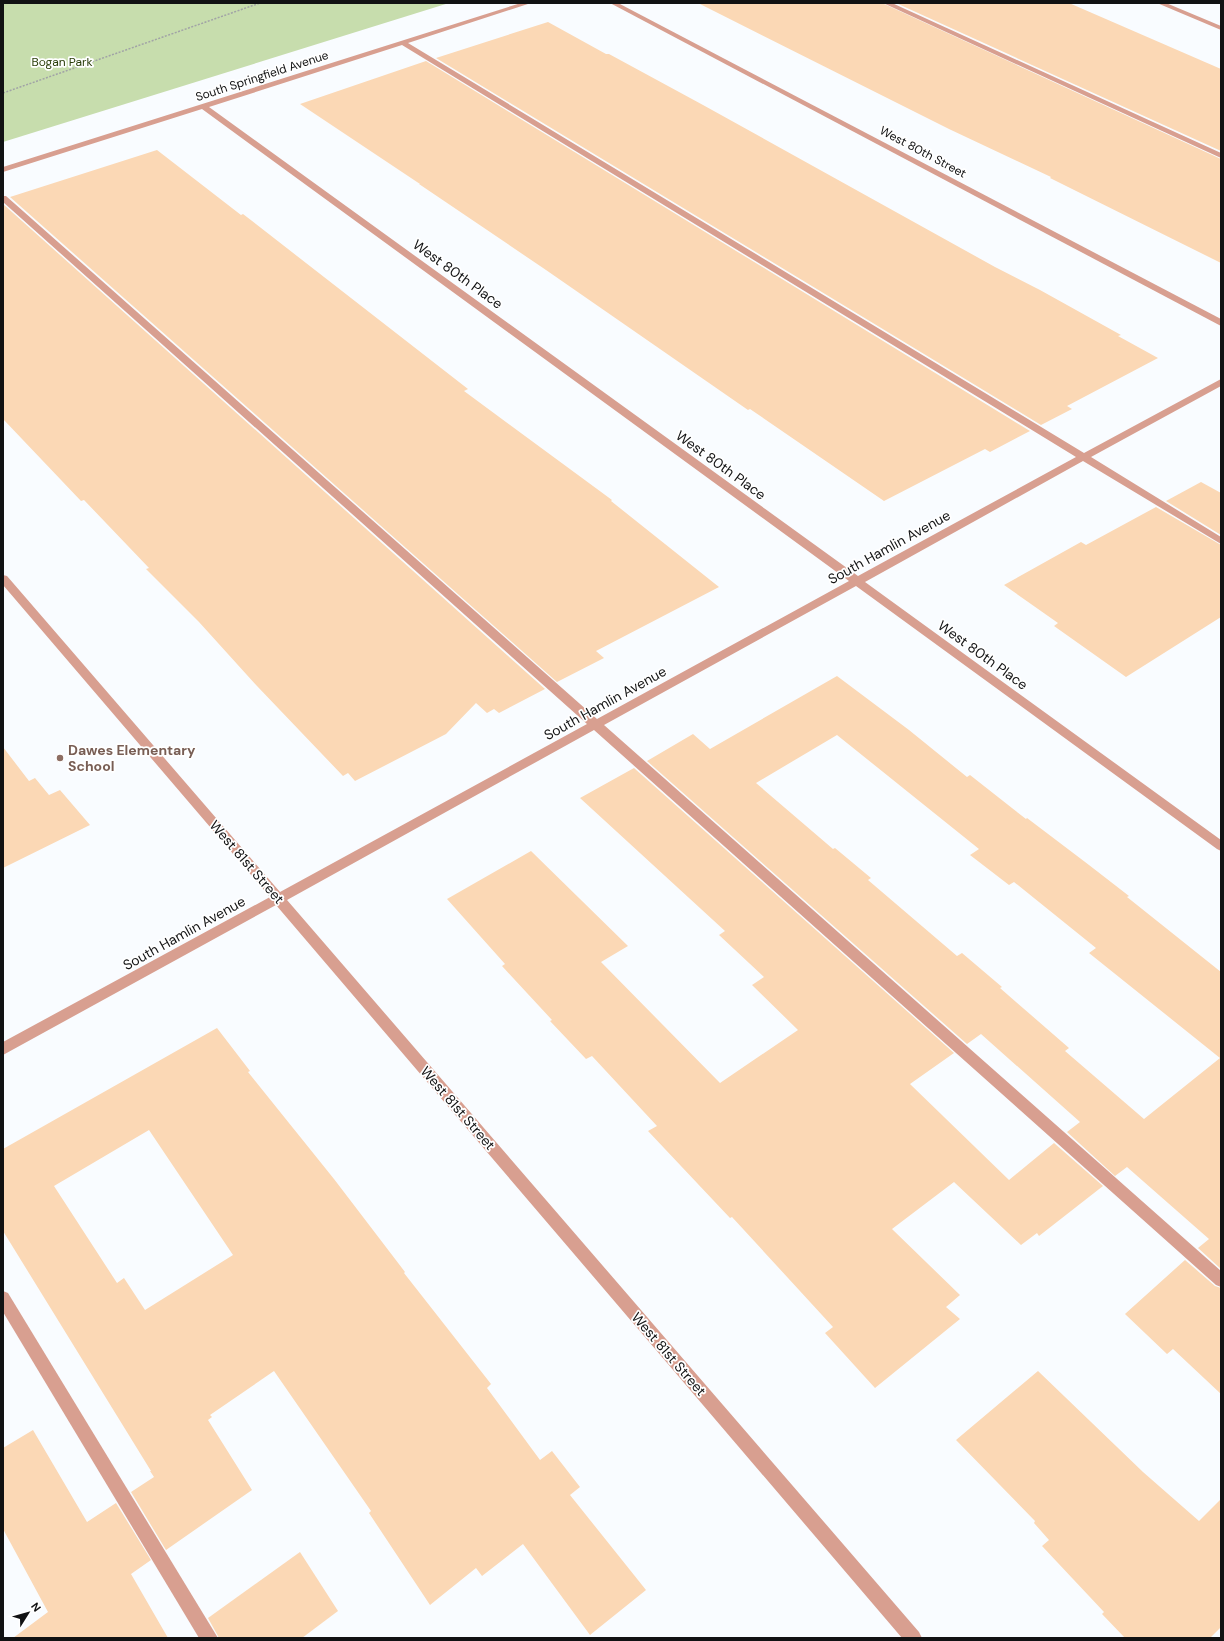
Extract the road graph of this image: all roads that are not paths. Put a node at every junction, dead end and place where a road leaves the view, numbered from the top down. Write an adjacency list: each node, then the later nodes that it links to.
1 (528, 3): 6 (street, South Springfield Avenue)
2 (613, 3): 11 (street, West 80th Street)
3 (886, 3): 8 (street)
4 (1160, 3): 5 (street)
5 (1221, 28)
6 (402, 43): 7 (street, South Springfield Avenue); 13 (street)
7 (203, 106): 9 (street, South Springfield Avenue); 16 (street, West 80th Place)
8 (1221, 156)
9 (3, 170)
10 (3, 198): 17 (street)
11 (1221, 323)
12 (1221, 382): 13 (street, South Hamlin Avenue)
13 (1084, 458): 14 (street); 16 (street, South Hamlin Avenue)
14 (1221, 541)
15 (3, 578): 19 (street, West 81st Street)
16 (857, 581): 17 (street, South Hamlin Avenue); 18 (street, West 80th Place)
17 (596, 724): 19 (street, South Hamlin Avenue); 21 (street)
18 (1221, 846)
19 (278, 898): 20 (street, South Hamlin Avenue); 24 (street, West 81st Street)
20 (3, 1049)
21 (1221, 1280)
22 (3, 1298): 23 (street)
23 (209, 1638)
24 (914, 1638)

